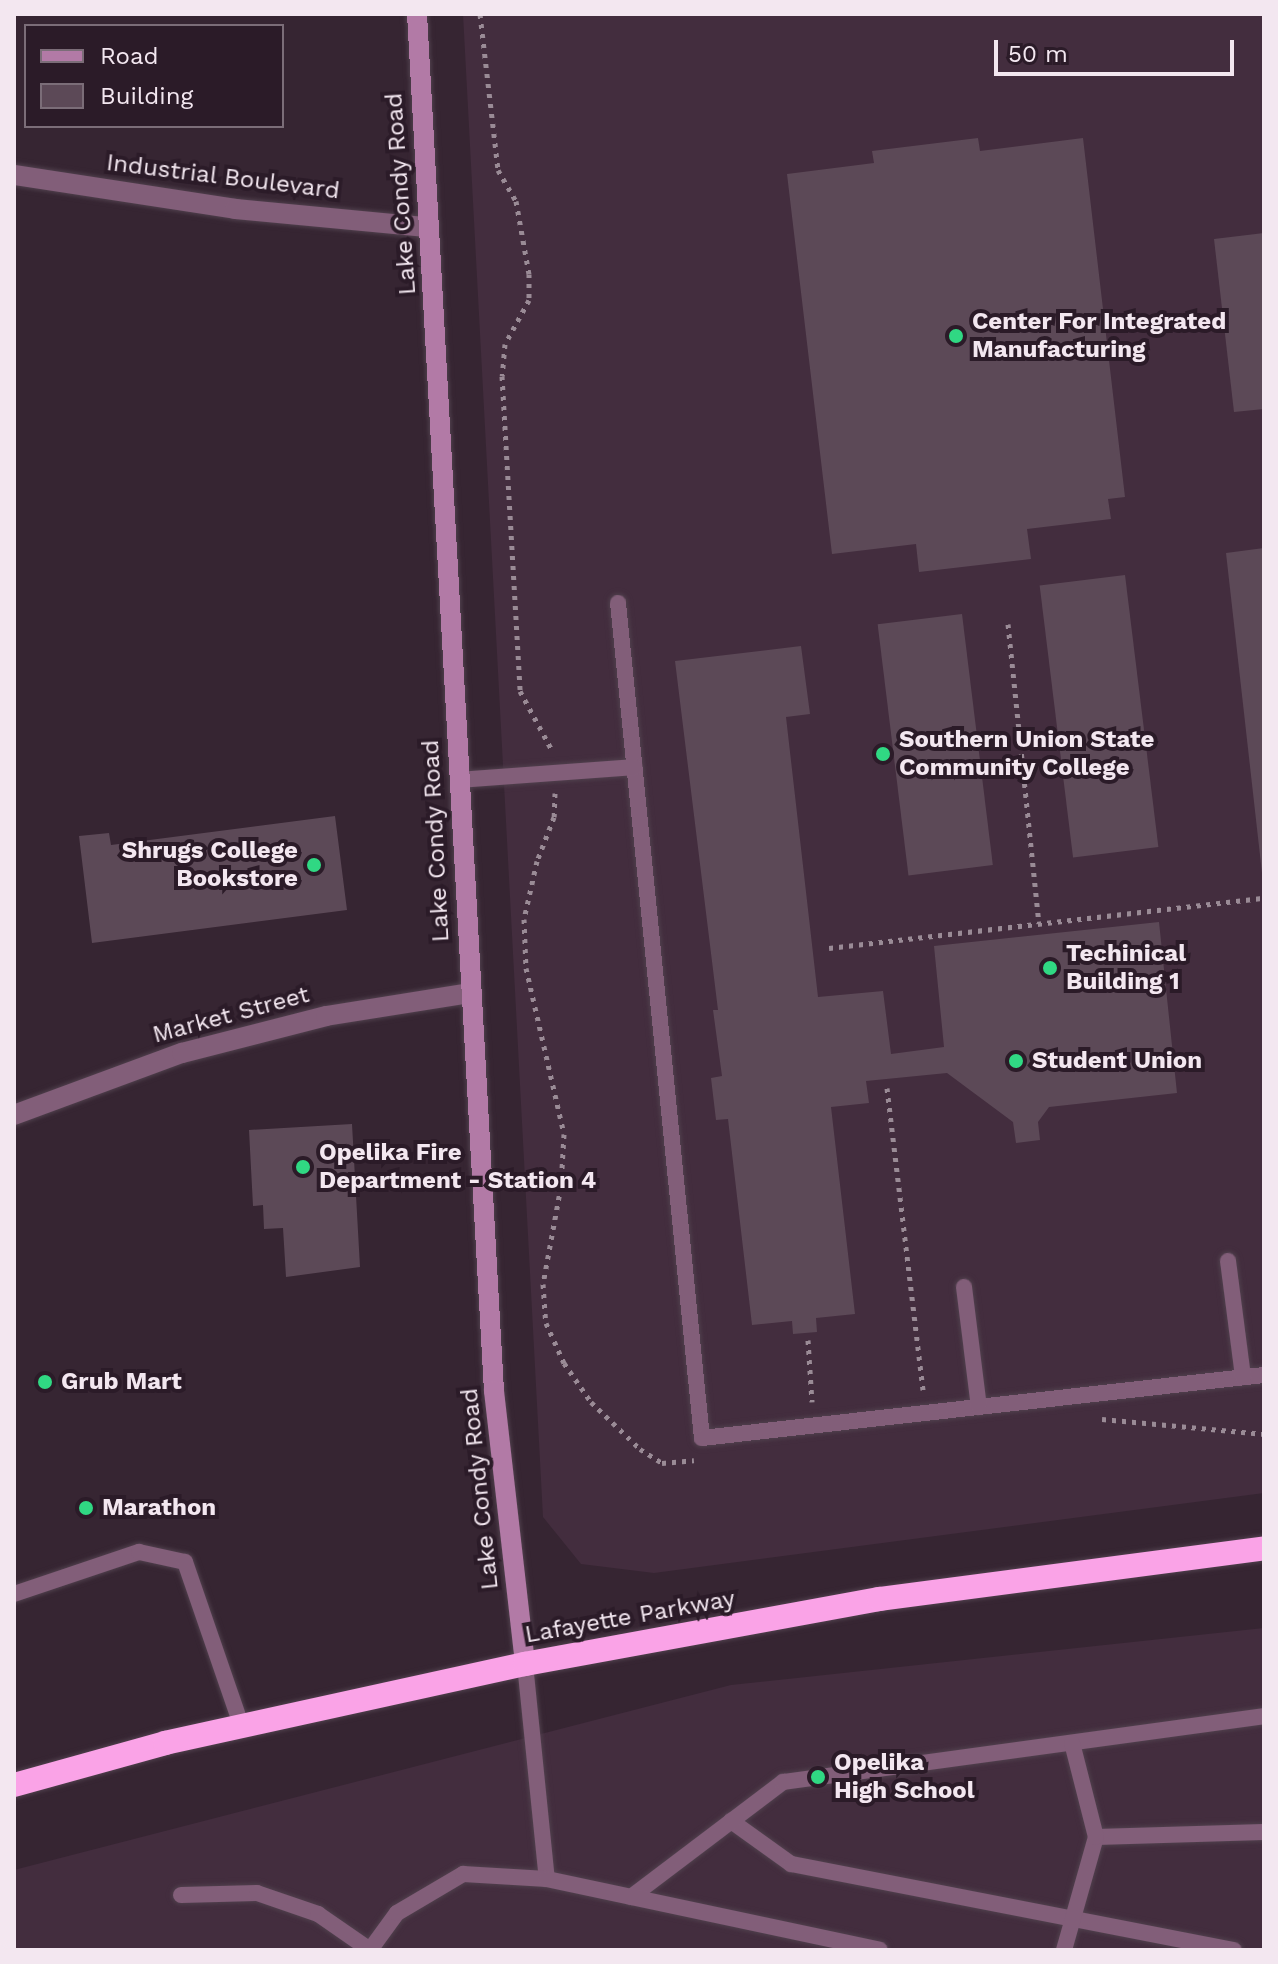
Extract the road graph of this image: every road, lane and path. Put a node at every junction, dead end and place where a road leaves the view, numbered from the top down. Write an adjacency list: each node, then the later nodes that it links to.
1 (417, 14): 3 (street, Lake Condy Road)
2 (14, 175): 3 (street, Industrial Boulevard)
3 (427, 227): 7 (street, Lake Condy Road)
4 (618, 603): 6 (lane)
5 (1008, 624): 9 (path)
6 (635, 767): 7 (lane); 21 (lane)
7 (459, 780): 11 (street, Lake Condy Road)
8 (1264, 898): 9 (path)
9 (1039, 923): 10 (path)
10 (829, 948)
11 (469, 993): 13 (street, Market Street); 24 (street, Lake Condy Road)
12 (887, 1088): 20 (path)
13 (14, 1115)
14 (1228, 1261): 18 (lane)
15 (964, 1287): 19 (lane)
16 (808, 1340): 21 (path)
17 (1264, 1375): 18 (lane)
18 (1243, 1377): 19 (lane)
19 (979, 1407): 20 (lane)
20 (926, 1413): 21 (lane)
21 (814, 1425)
22 (1264, 1548): 24 (highway, Lafayette Parkway)
23 (14, 1594): 26 (lane)
24 (525, 1664): 26 (highway, Lafayette Parkway); 32 (lane)
25 (1264, 1716): 27 (lane)
26 (242, 1728): 28 (highway, Lafayette Parkway)
27 (1072, 1743): 29 (lane); 31 (lane)
28 (14, 1785)
29 (731, 1821): 34 (lane); 35 (lane)
30 (1264, 1832): 31 (lane)
31 (1096, 1837): 35 (lane)
32 (547, 1879): 34 (lane); 36 (lane)
33 (181, 1895): 36 (lane)
34 (631, 1897): 37 (lane)
35 (1073, 1918): 38 (lane); 39 (lane)
36 (370, 1950)
37 (880, 1950)
38 (1064, 1950)
39 (1234, 1950)

